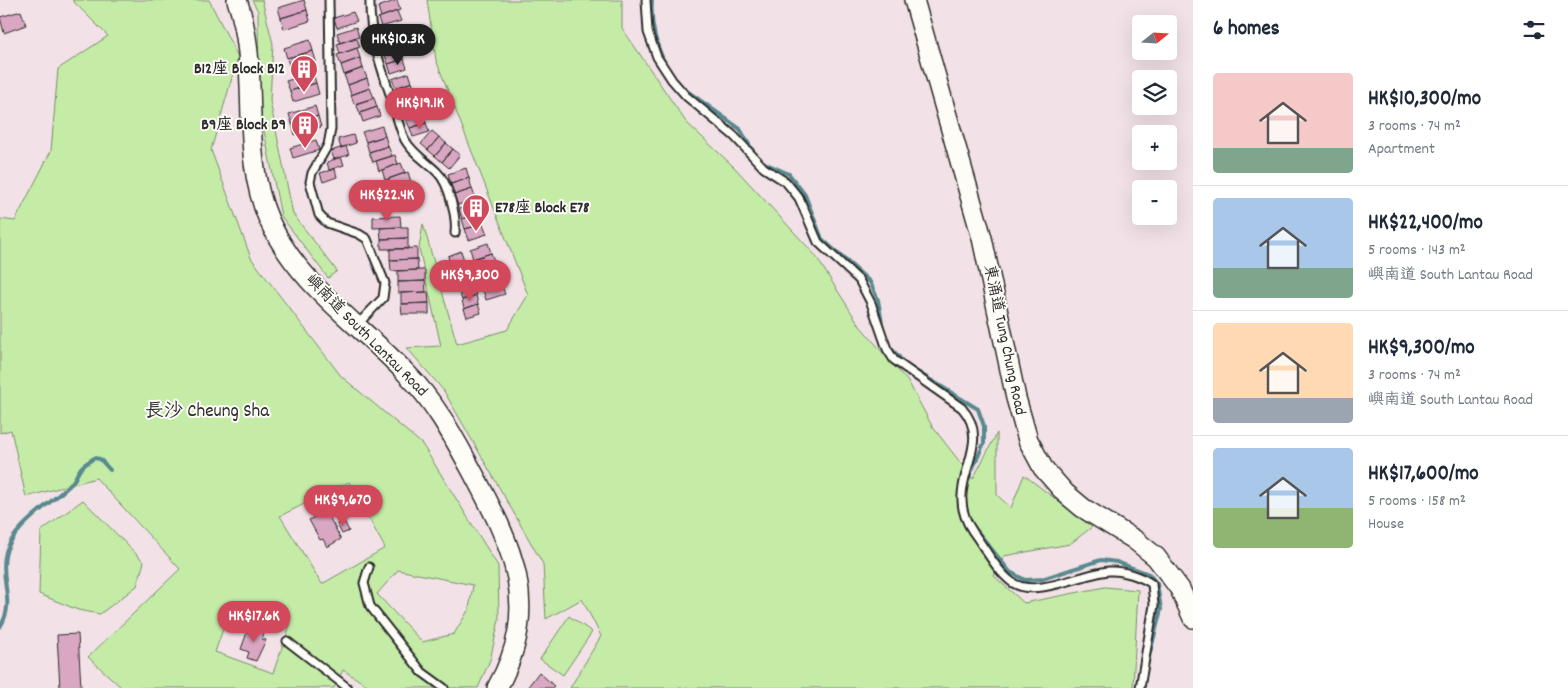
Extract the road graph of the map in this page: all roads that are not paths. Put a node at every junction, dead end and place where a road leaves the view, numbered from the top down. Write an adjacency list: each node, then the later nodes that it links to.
1 (238, 0): 7 (main road, 嶼南道 South Lantau Road)
2 (329, 0): 7 (lane)
3 (370, 0): 6 (lane)
4 (646, 0): 14 (lane)
5 (916, 7): 9 (main road, 東涌道 Tung Chung Road)
6 (454, 233)
7 (357, 326): 13 (main road, 嶼南道 South Lantau Road)
8 (369, 567): 12 (lane)
9 (1192, 616)
10 (286, 642): 11 (lane)
11 (348, 688)
12 (444, 688)
13 (497, 688)
14 (1140, 688)

